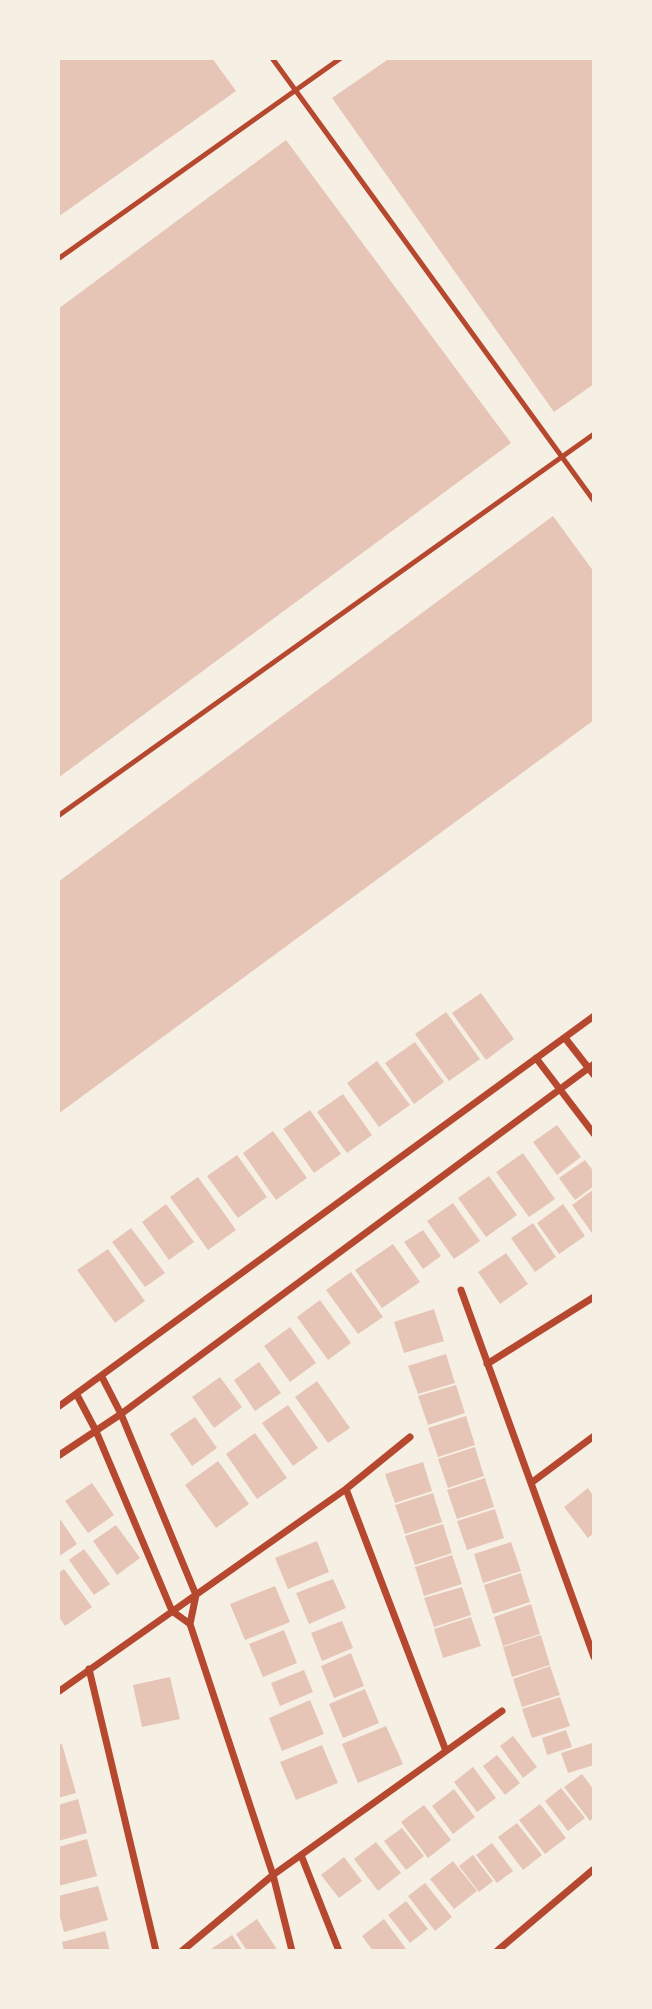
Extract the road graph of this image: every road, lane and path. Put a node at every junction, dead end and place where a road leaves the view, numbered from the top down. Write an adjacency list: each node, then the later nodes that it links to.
1 (272, 58): 3 (lane)
2 (341, 58): 3 (lane)
3 (296, 91): 4 (lane); 6 (lane)
4 (58, 259)
5 (594, 434): 6 (lane)
6 (561, 457): 7 (lane); 8 (lane)
7 (594, 501)
8 (58, 816)
9 (594, 1016): 10 (street)
10 (565, 1038): 11 (street); 12 (street)
11 (536, 1058): 13 (street); 18 (street)
12 (593, 1069): 13 (street)
13 (561, 1090): 14 (street); 21 (street)
14 (594, 1134)
15 (461, 1290): 17 (street)
16 (594, 1297): 17 (street)
17 (487, 1364): 26 (street)
18 (102, 1377): 19 (street); 21 (street)
19 (77, 1395): 20 (street); 22 (street)
20 (58, 1407)
21 (121, 1414): 22 (street); 28 (street)
22 (96, 1431): 25 (street); 29 (street)
23 (594, 1436): 26 (street)
24 (410, 1437): 27 (street)
25 (58, 1456)
26 (531, 1483): 31 (street)
27 (346, 1489): 28 (street); 35 (street)
28 (196, 1595): 29 (street); 30 (street)
29 (172, 1611): 30 (street); 32 (street)
30 (190, 1624): 38 (street)
31 (594, 1654)
32 (89, 1669): 33 (street); 39 (street)
33 (58, 1692)
34 (502, 1712): 35 (street)
35 (446, 1751): 36 (street)
36 (301, 1855): 38 (street); 42 (street)
37 (594, 1869): 43 (street)
38 (273, 1875): 40 (street); 41 (street)
39 (156, 1951)
40 (182, 1951)
41 (292, 1951)
42 (339, 1951)
43 (497, 1951)

